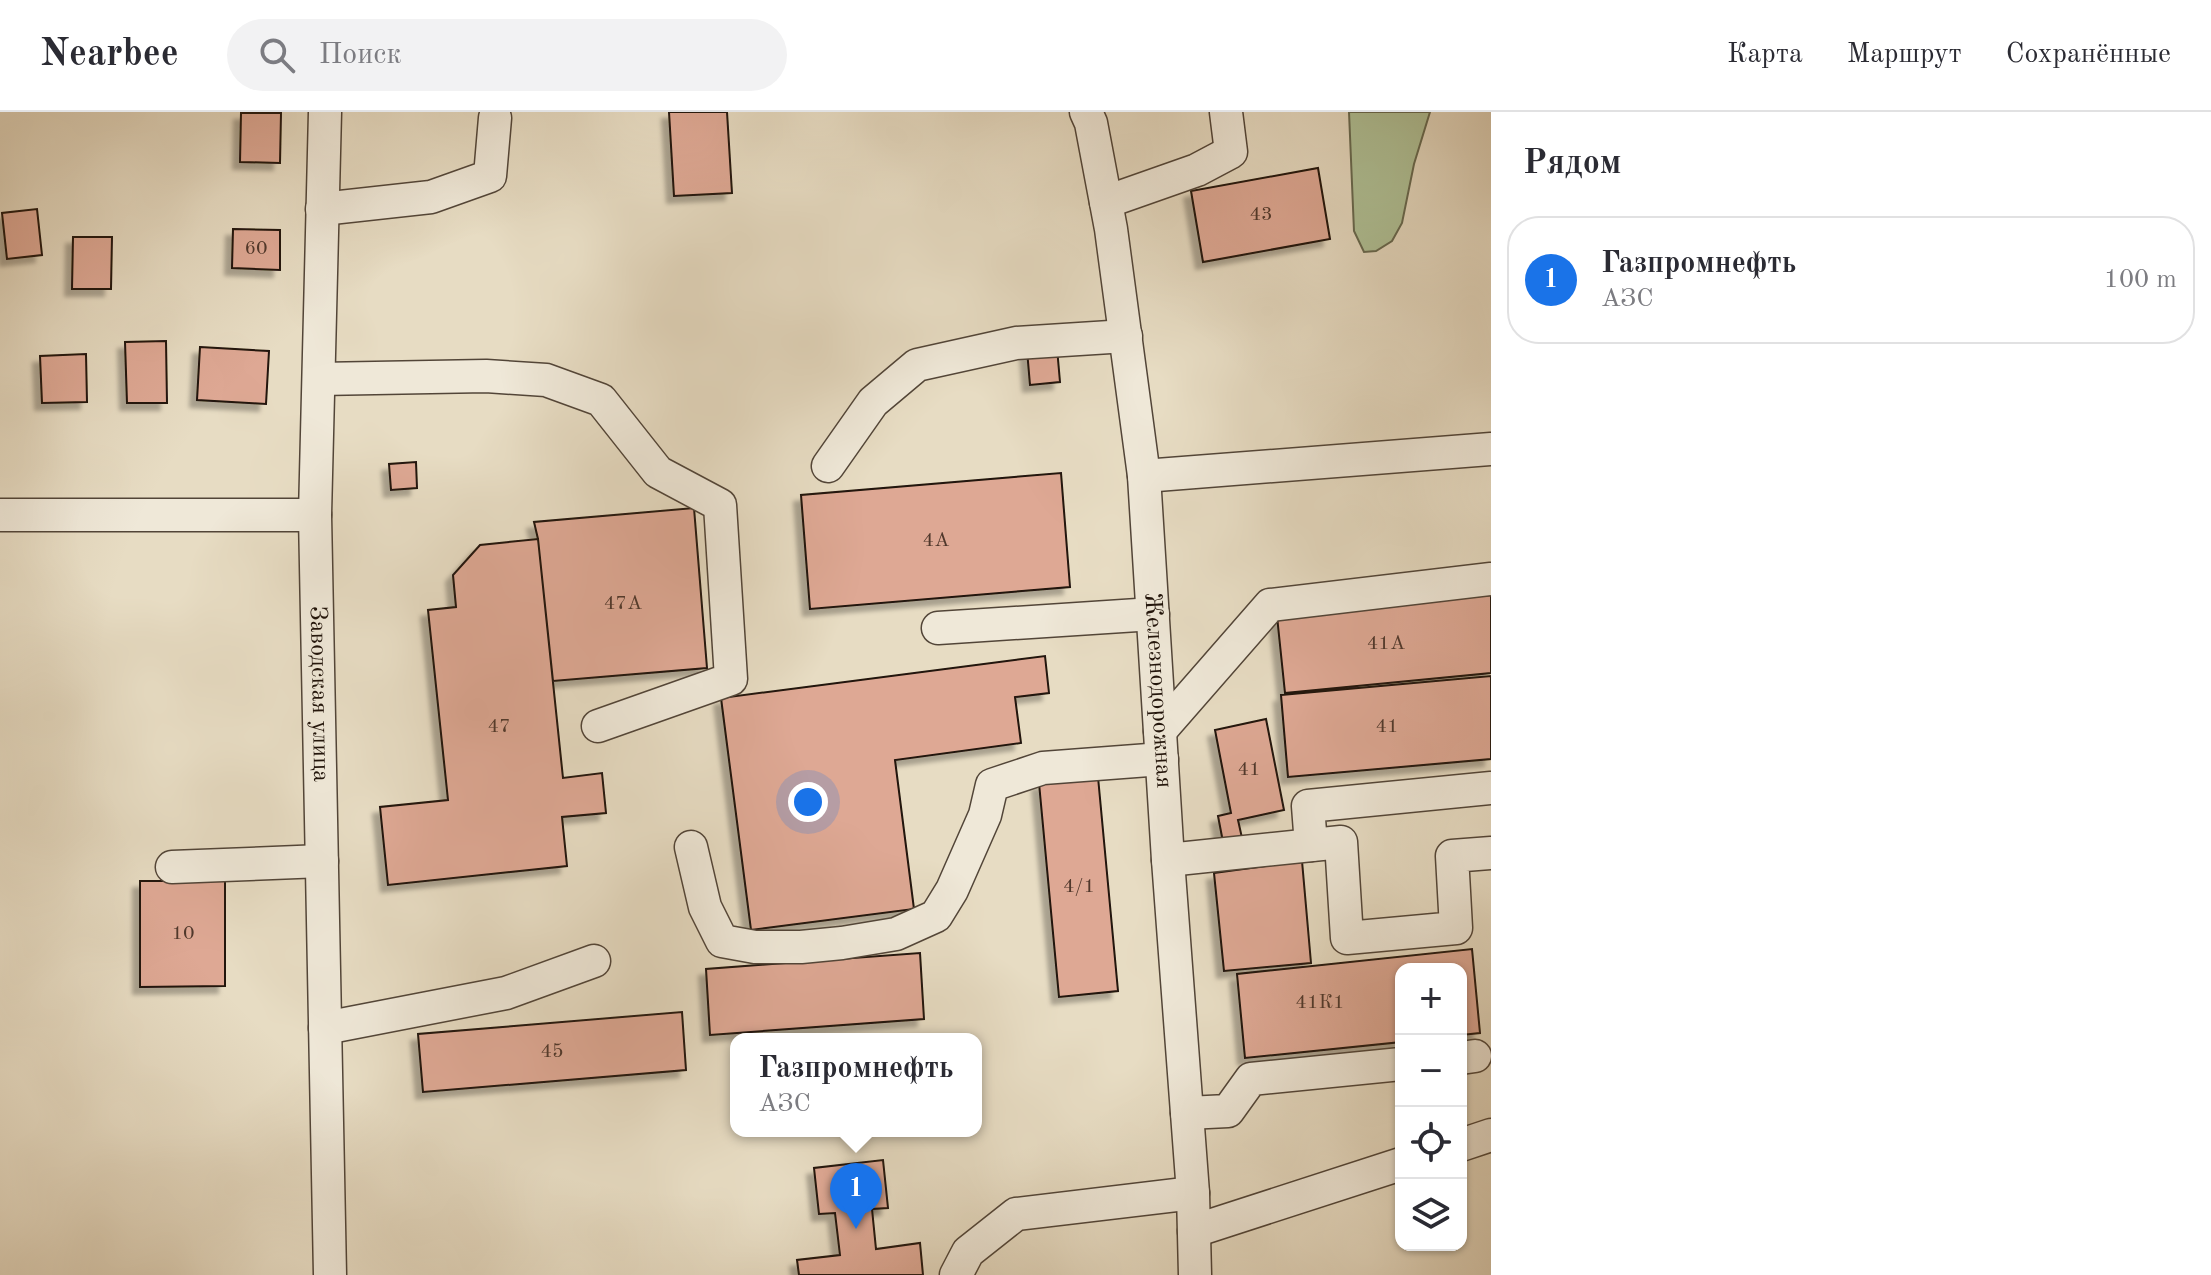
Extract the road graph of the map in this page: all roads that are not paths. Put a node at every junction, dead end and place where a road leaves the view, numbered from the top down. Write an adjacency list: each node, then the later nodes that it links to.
1 (325, 112): 6 (street, Заводская улица)
2 (1086, 112): 5 (street, Железнодорожная)
3 (1226, 112): 5 (street)
4 (495, 118): 6 (street)
5 (1106, 202): 7 (street, Железнодорожная)
6 (322, 209): 8 (street, Заводская улица)
7 (1126, 336): 10 (street); 11 (street, Железнодорожная)
8 (319, 379): 13 (street, Заводская улица); 17 (street)
9 (1491, 449): 11 (street)
10 (828, 466)
11 (1144, 476): 15 (street, Железнодорожная)
12 (0, 515): 13 (street)
13 (315, 515): 24 (street, Заводская улица)
14 (1491, 579): 18 (street)
15 (1153, 614): 16 (street); 18 (street, Железнодорожная)
16 (938, 628)
17 (598, 726)
18 (1161, 745): 21 (street); 23 (street, Железнодорожная)
19 (1491, 788): 20 (street)
20 (1311, 845): 22 (street); 23 (street)
21 (691, 847)
22 (1491, 853)
23 (1168, 860): 29 (street, Железнодорожная)
24 (322, 861): 25 (street); 27 (street, Заводская улица)
25 (172, 867)
26 (594, 961): 27 (street)
27 (325, 1028): 35 (street, Заводская улица)
28 (1395, 1065): 29 (street)
29 (1187, 1113): 33 (street, Железнодорожная)
30 (1491, 1135): 31 (street)
31 (1467, 1143)
32 (1395, 1166): 34 (street)
33 (1193, 1193): 34 (street, Железнодорожная); 36 (street)
34 (1194, 1231): 37 (street, Железнодорожная)
35 (330, 1275)
36 (956, 1275)
37 (1195, 1275)

